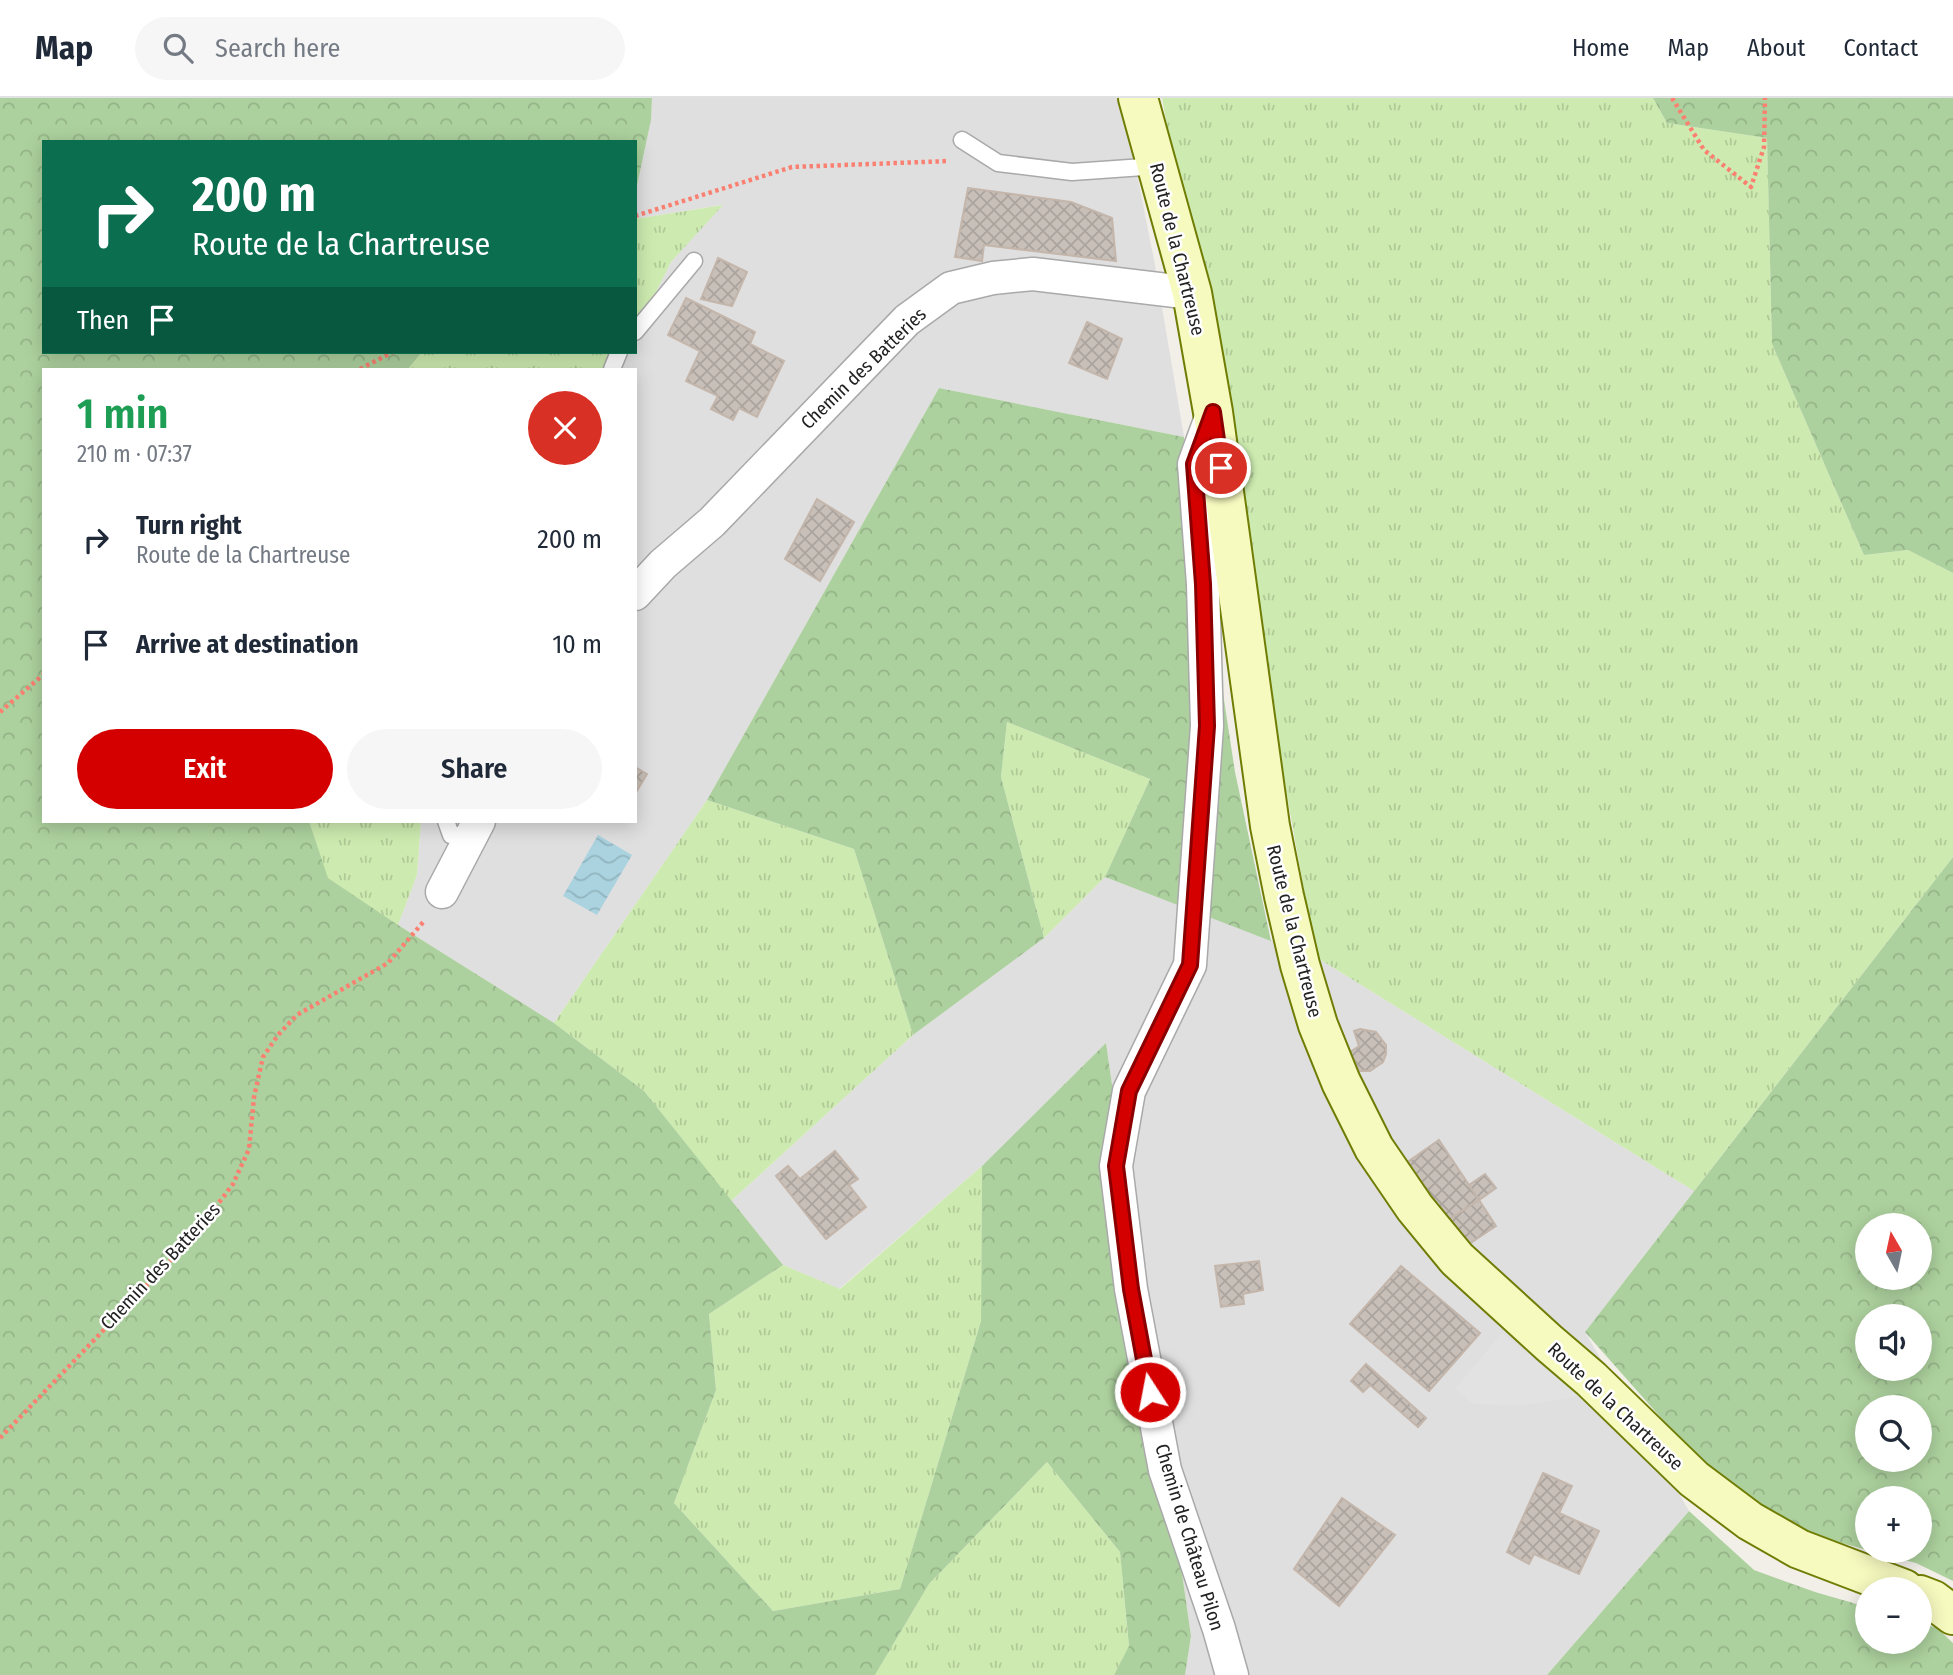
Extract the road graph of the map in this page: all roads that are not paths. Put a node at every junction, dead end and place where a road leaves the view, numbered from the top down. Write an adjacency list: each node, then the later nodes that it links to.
1 (1138, 98): 3 (main road, Route de la Chartreuse)
2 (962, 140): 3 (lane)
3 (1158, 166): 5 (main road, Route de la Chartreuse)
4 (694, 261): 6 (lane)
5 (1192, 293): 7 (main road, Route de la Chartreuse); 8 (street, Chemin des Batteries)
6 (637, 330)
7 (1213, 412): 11 (main road, Route de la Chartreuse); 14 (street, Chemin de Château Pilon)
8 (637, 592)
9 (465, 825): 10 (street)
10 (442, 892)
11 (1872, 1577)
12 (1932, 1600): 13 (main road)
13 (1953, 1615)
14 (1232, 1675)

